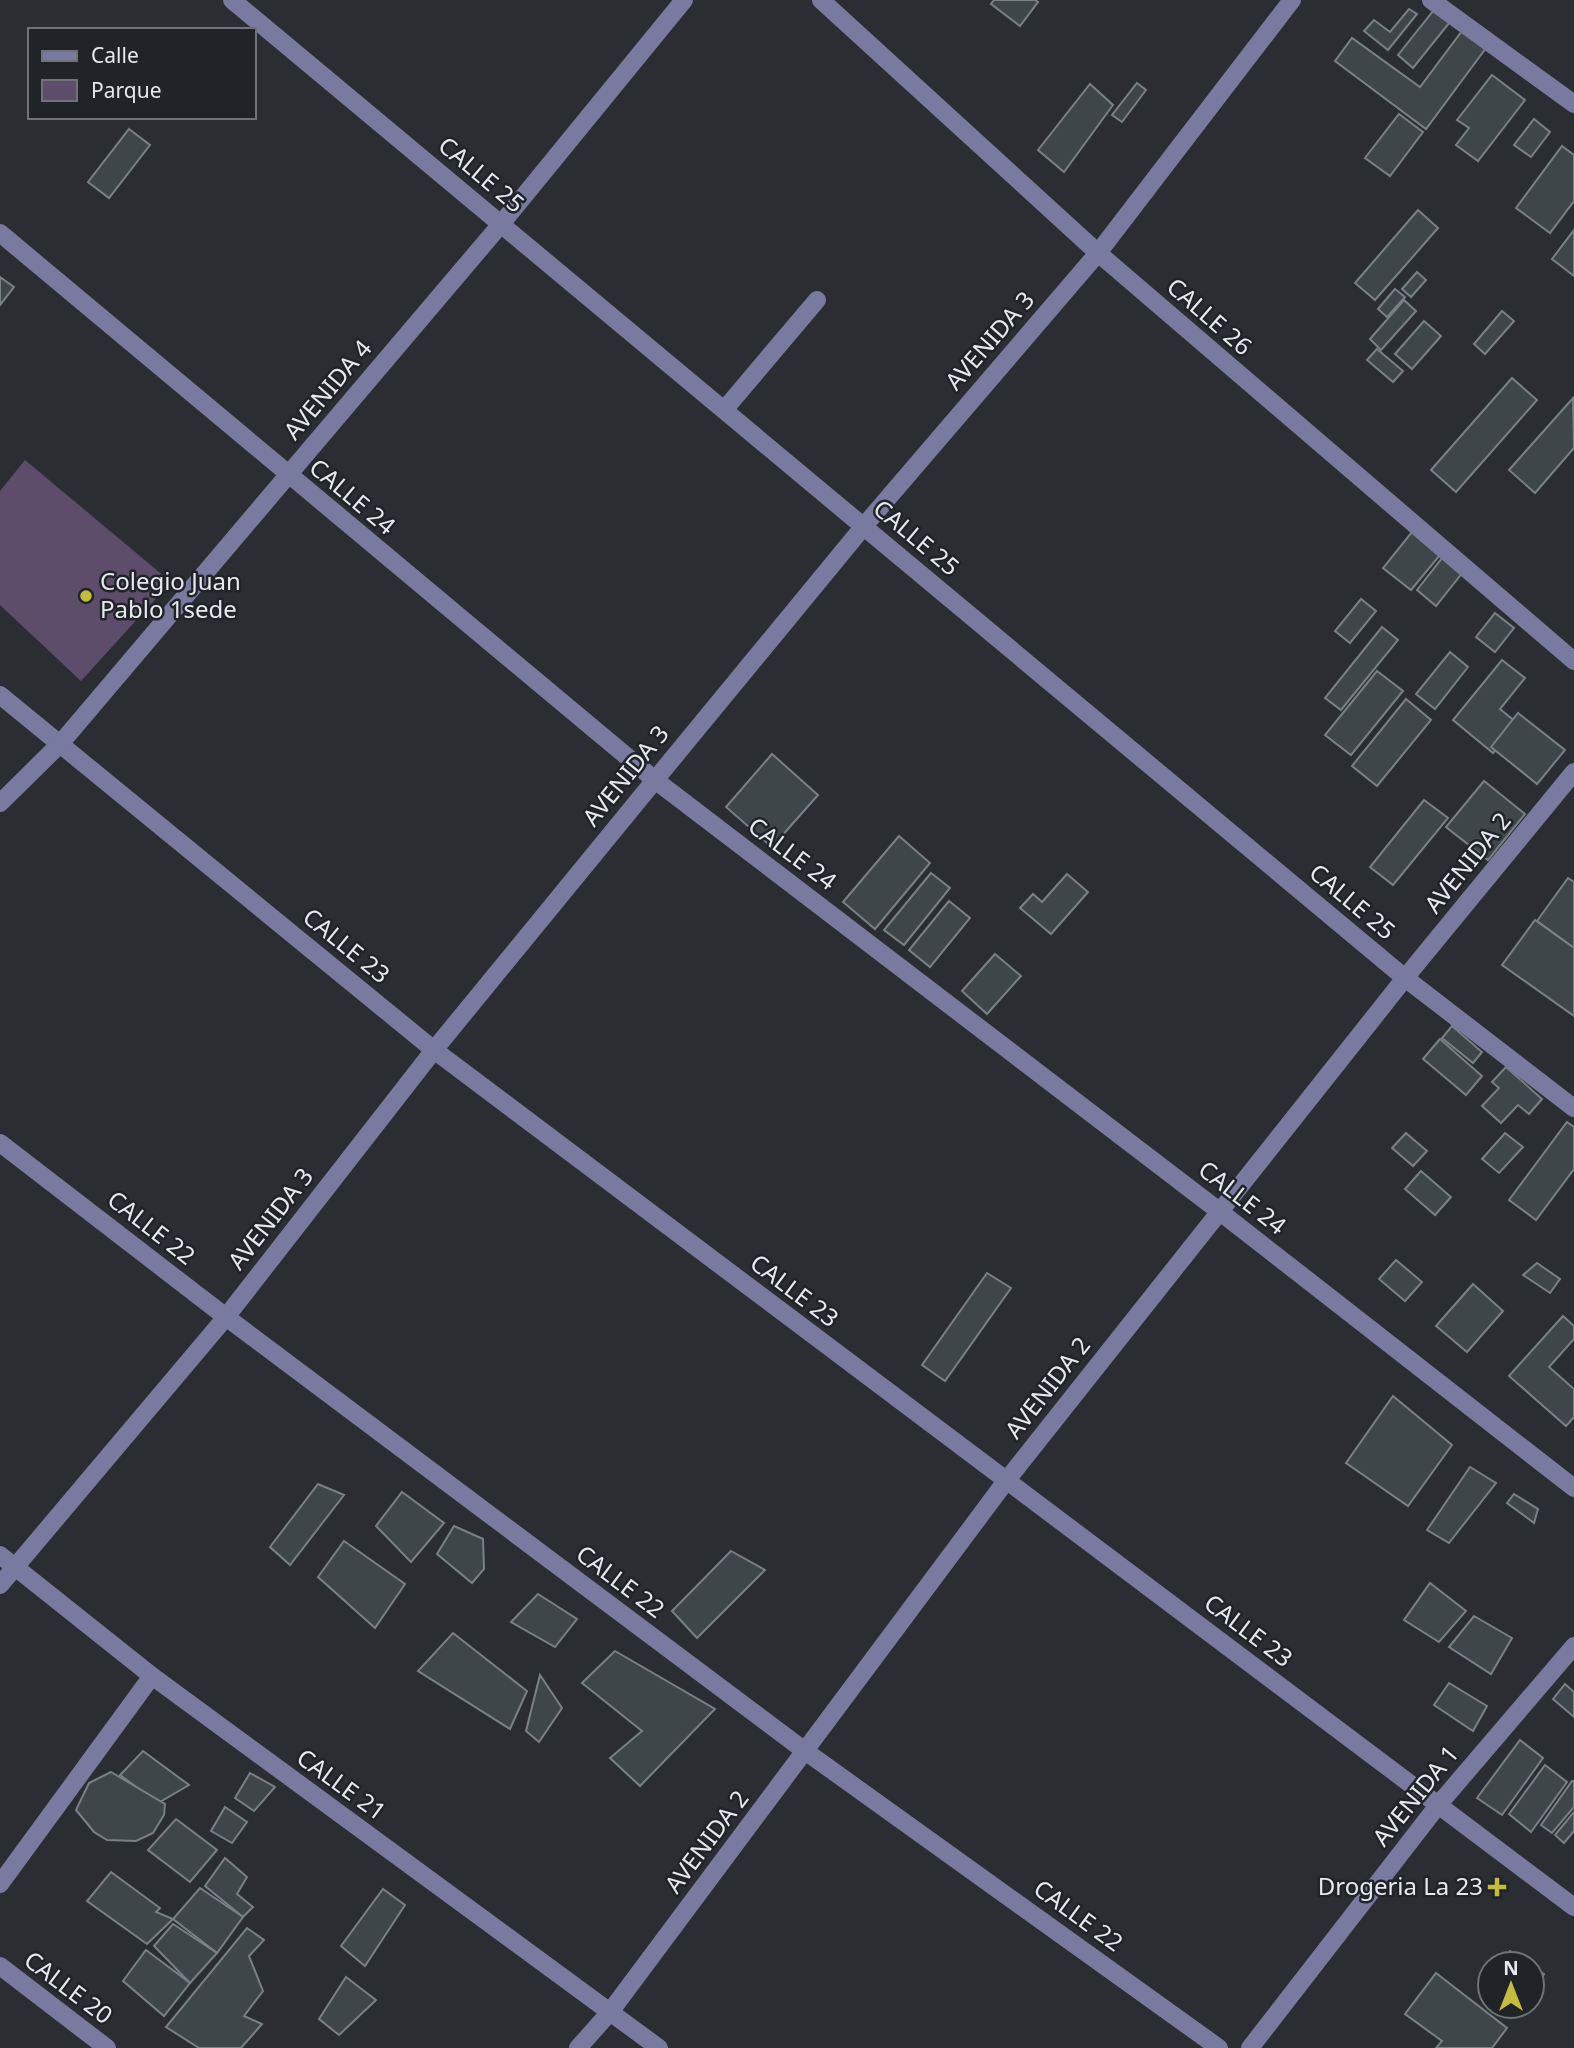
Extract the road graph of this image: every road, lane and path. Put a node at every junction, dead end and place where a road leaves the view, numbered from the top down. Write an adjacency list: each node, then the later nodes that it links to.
1 (232, 0): 7 (street, CALLE 25)
2 (684, 0): 7 (street, AVENIDA 4)
3 (821, 0): 9 (street, CALLE 26)
4 (1292, 0): 9 (street, AVENIDA 3)
5 (1431, 0): 6 (street)
6 (1574, 104)
7 (501, 224): 11 (street, CALLE 25); 12 (street, AVENIDA 4)
8 (0, 233): 12 (street, CALLE 24)
9 (1098, 253): 13 (street, AVENIDA 3); 14 (street, CALLE 26)
10 (817, 300): 11 (street)
11 (724, 410): 13 (street, CALLE 25)
12 (287, 475): 16 (street, AVENIDA 4); 18 (street, CALLE 24)
13 (864, 526): 18 (street, AVENIDA 3); 20 (street, CALLE 25)
14 (1574, 661)
15 (0, 695): 16 (street, CALLE 23)
16 (60, 744): 19 (street, AVENIDA 4); 21 (street, CALLE 23)
17 (1574, 772): 20 (street, AVENIDA 2)
18 (655, 780): 21 (street, AVENIDA 3); 24 (street, CALLE 24)
19 (0, 803)
20 (1405, 978): 22 (street, CALLE 25); 24 (street, AVENIDA 2)
21 (435, 1050): 25 (street, AVENIDA 3); 26 (street, CALLE 23)
22 (1574, 1108)
23 (0, 1143): 25 (street, CALLE 22)
24 (1219, 1211): 26 (street, AVENIDA 2); 27 (street, CALLE 24)
25 (226, 1317): 29 (street, AVENIDA 3); 33 (street, CALLE 22)
26 (1006, 1481): 33 (street, AVENIDA 2); 34 (street, CALLE 23)
27 (1574, 1488)
28 (0, 1555): 29 (street, CALLE 21)
29 (16, 1567): 30 (street, AVENIDA 3); 32 (street, CALLE 21)
30 (0, 1586)
31 (1574, 1646): 34 (street, AVENIDA 1)
32 (152, 1676): 35 (street); 38 (street, CALLE 21)
33 (805, 1751): 38 (street, AVENIDA 2); 42 (street, CALLE 22)
34 (1439, 1804): 36 (street, CALLE 23); 43 (street, AVENIDA 1)
35 (0, 1884)
36 (1574, 1907)
37 (0, 1966): 39 (street, CALLE 20)
38 (610, 2012): 40 (street, AVENIDA 2); 41 (street, CALLE 21)
39 (107, 2048)
40 (578, 2048)
41 (659, 2048)
42 (1220, 2048)
43 (1250, 2048)

